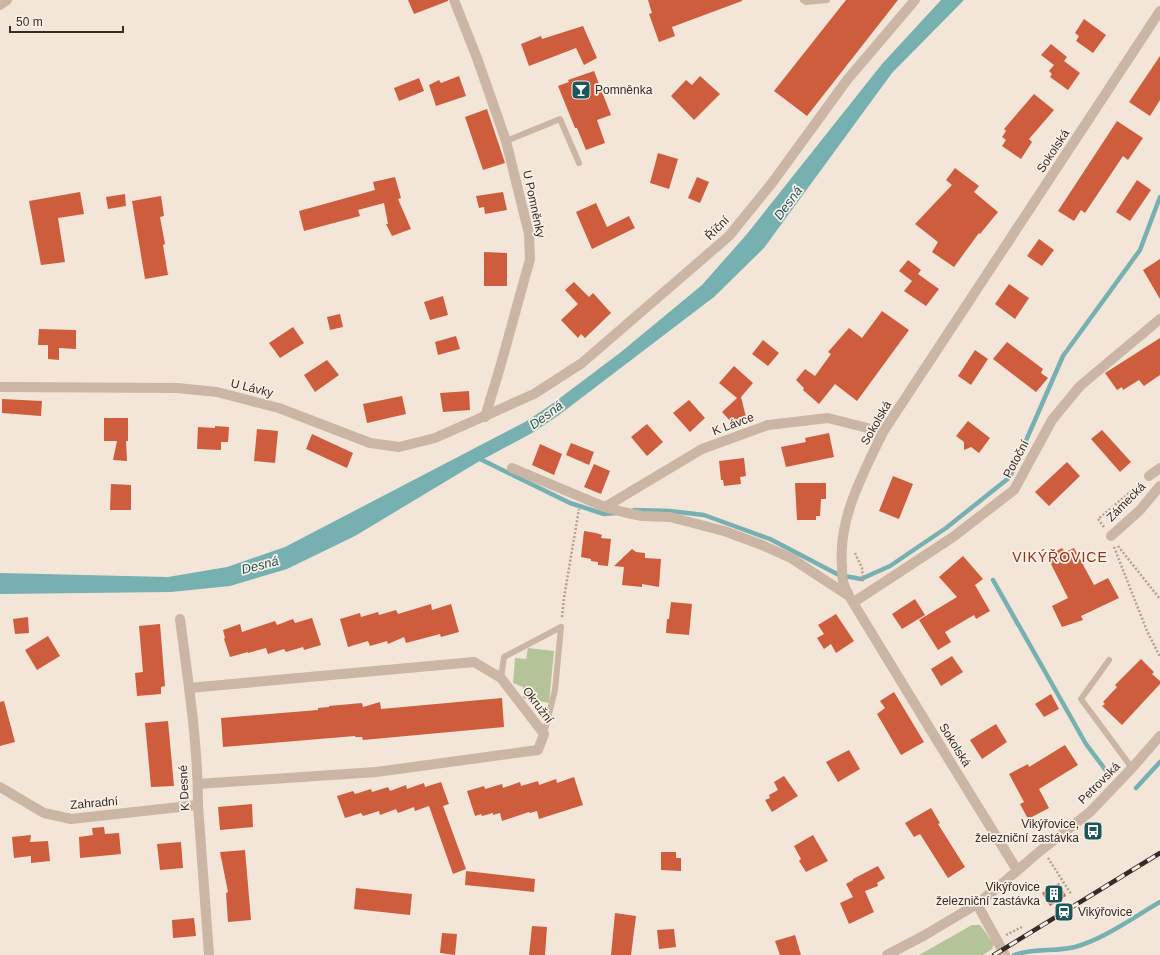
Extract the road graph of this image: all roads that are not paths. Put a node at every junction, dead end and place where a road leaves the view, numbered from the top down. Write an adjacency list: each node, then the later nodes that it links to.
1 (7, 0): 6 (street)
2 (454, 0): 8 (street, U Pomněnky)
3 (803, 0): 4 (lane)
4 (827, 0)
5 (915, 0): 12 (street, Říční)
6 (0, 5)
7 (1160, 11): 13 (street, Sokolská)
8 (506, 141): 9 (lane); 12 (street, U Pomněnky)
9 (579, 163)
10 (1160, 320): 20 (street, Potoční)
11 (0, 387): 12 (street, U Lávky)
12 (485, 416)
13 (883, 432): 18 (street, K Lávce); 20 (street, Sokolská)
14 (512, 468): 18 (street)
15 (1160, 468): 16 (street, Zámecká)
16 (1149, 476)
17 (1160, 486): 19 (street, Zámecká)
18 (608, 507): 20 (street)
19 (1111, 536)
20 (852, 599): 31 (street, Sokolská)
21 (180, 619): 24 (street, K Desné)
22 (1109, 660): 27 (lane)
23 (501, 678): 24 (street, Okružní); 25 (street, Okružní); 25 (lane)
24 (189, 688): 28 (street, K Desné)
25 (544, 734): 28 (street, Okružní)
26 (1160, 736): 27 (street, Petrovská)
27 (1132, 768): 31 (street, Petrovská)
28 (198, 784): 30 (street, K Desné)
29 (0, 788): 30 (street, Zahradní)
30 (198, 805): 33 (street, K Desné)
31 (1017, 870): 32 (street, Petrovská)
32 (977, 904): 34 (street, Petrovská); 35 (street)
33 (209, 955)
34 (887, 955)
35 (1005, 955)

